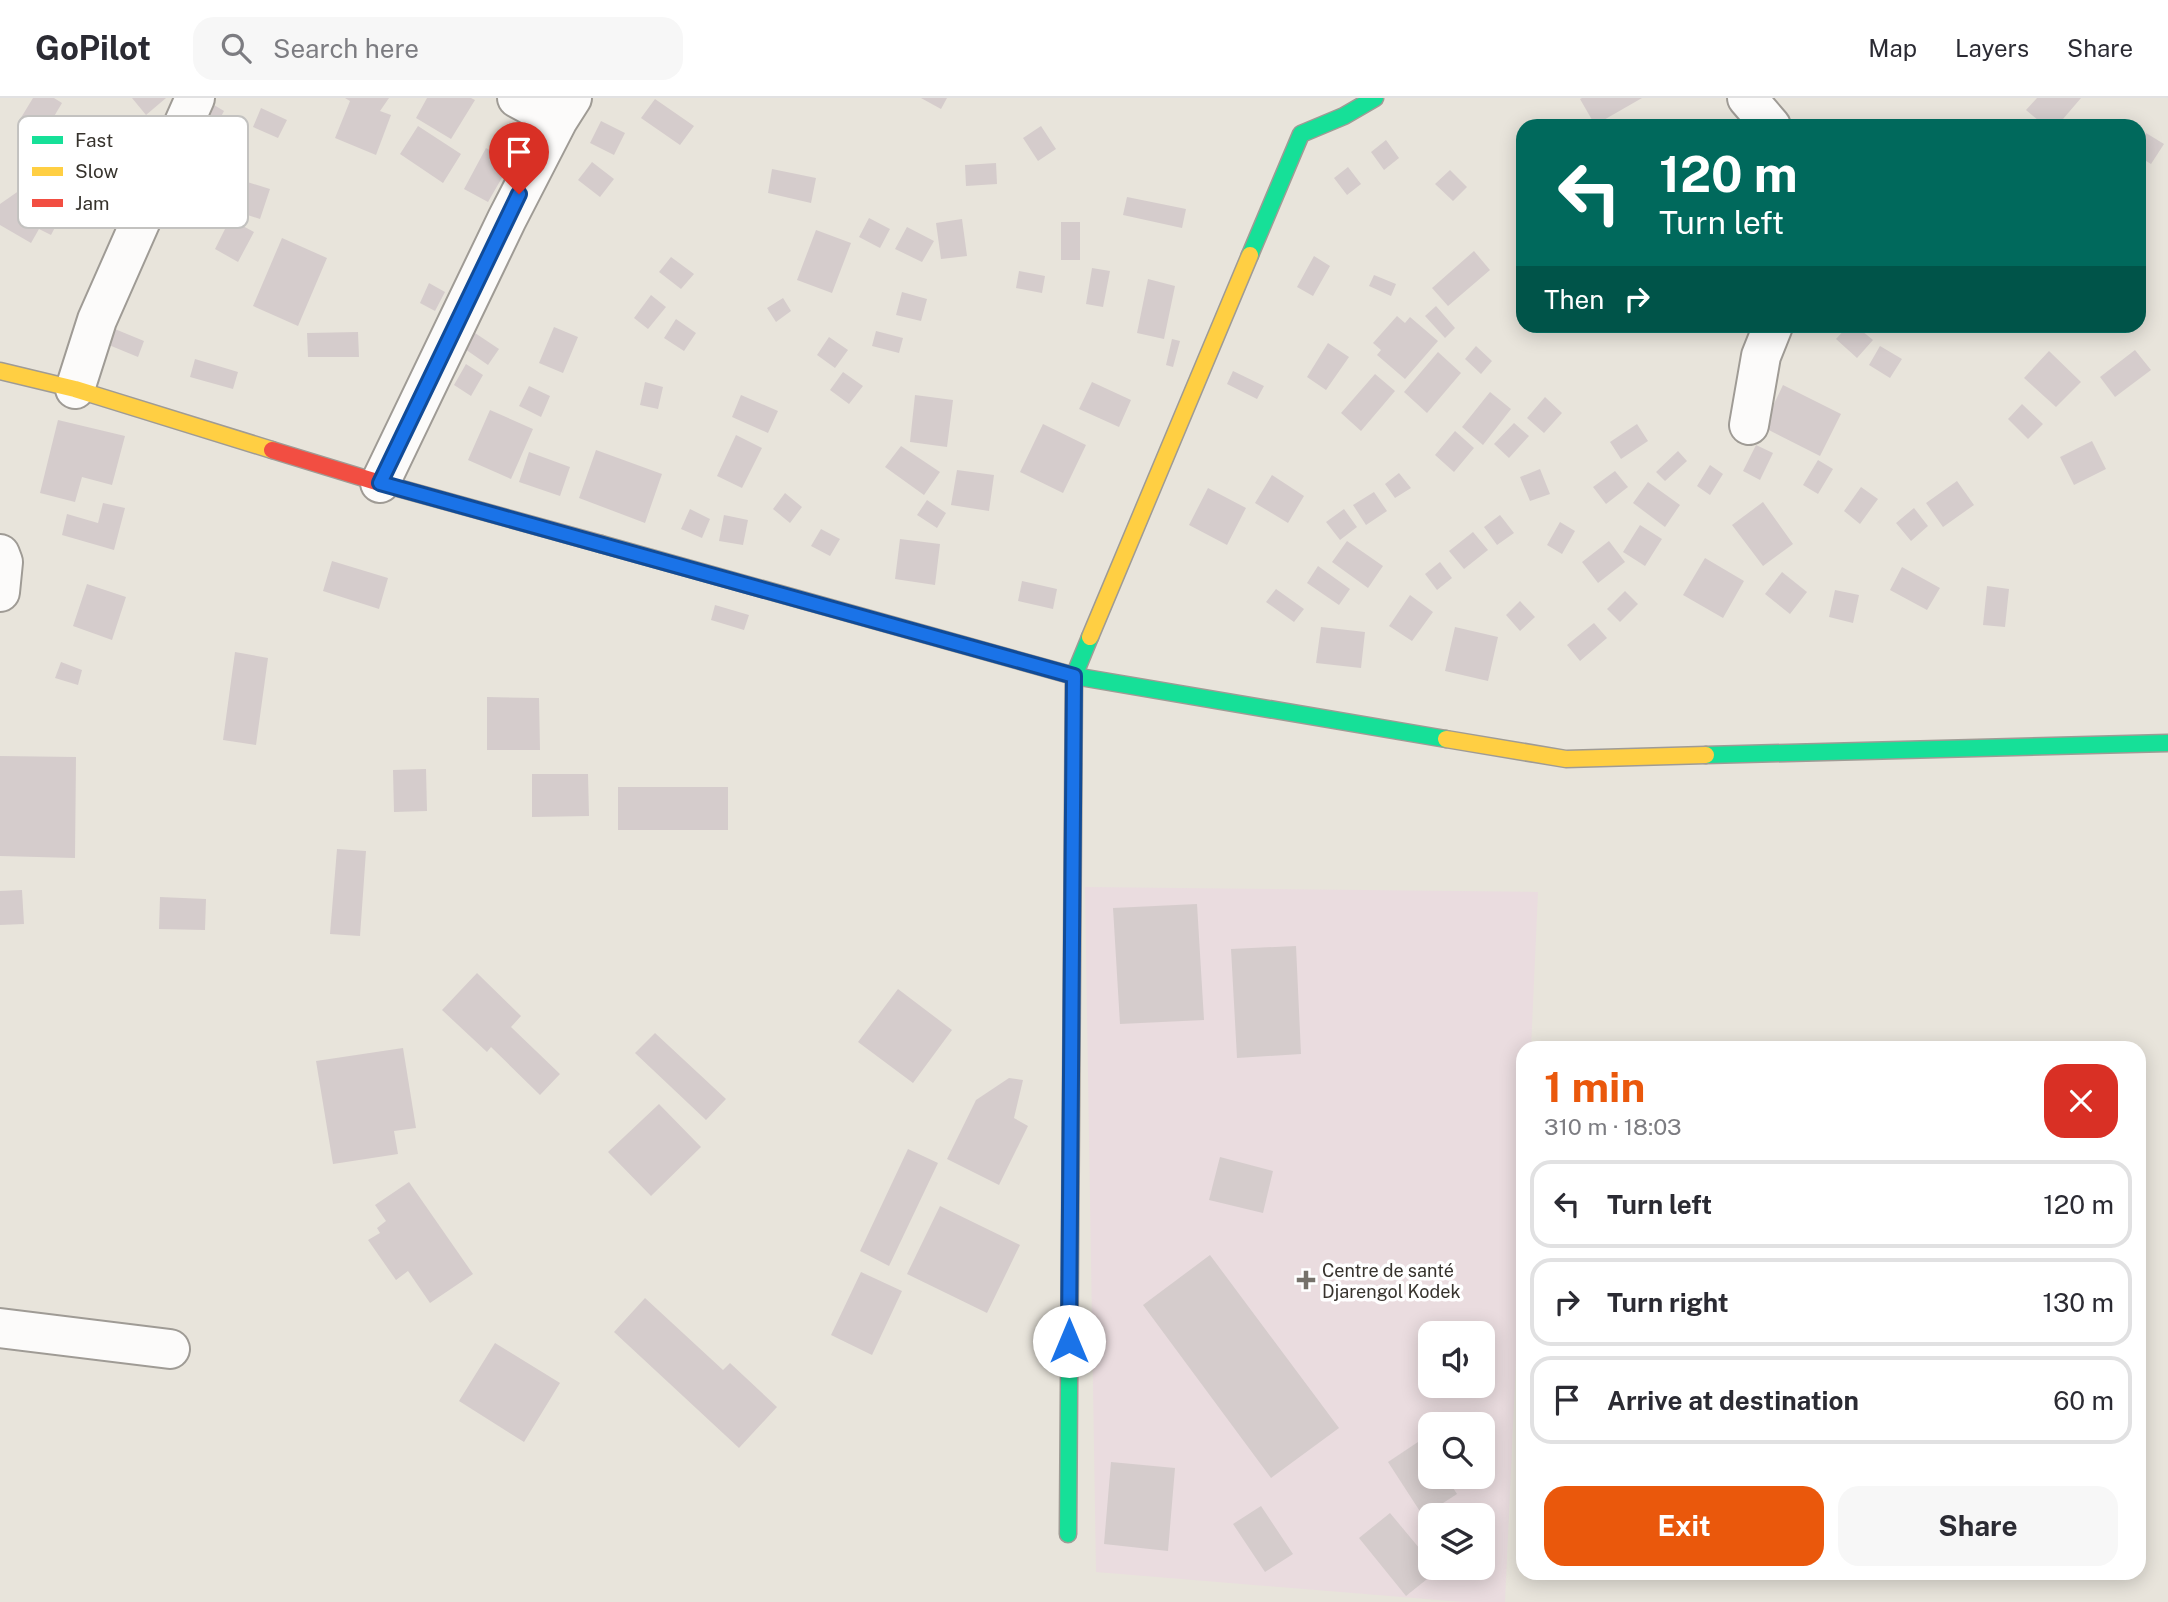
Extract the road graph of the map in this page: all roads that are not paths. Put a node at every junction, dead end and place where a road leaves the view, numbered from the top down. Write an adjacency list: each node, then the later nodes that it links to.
1 (195, 98): 6 (street)
2 (517, 98): 5 (street)
3 (1375, 98): 16 (street)
4 (1746, 98): 7 (street)
5 (565, 109): 13 (street)
6 (187, 116)
7 (1765, 119)
8 (138, 228): 11 (street)
9 (1770, 333): 12 (street)
10 (0, 371): 11 (street)
11 (75, 389): 13 (street)
12 (1749, 425)
13 (380, 483): 16 (street)
14 (0, 554): 15 (street)
15 (0, 592)
16 (1074, 676): 17 (street); 20 (street)
17 (2168, 743)
18 (0, 1328): 19 (street)
19 (170, 1349)
20 (1068, 1534)

